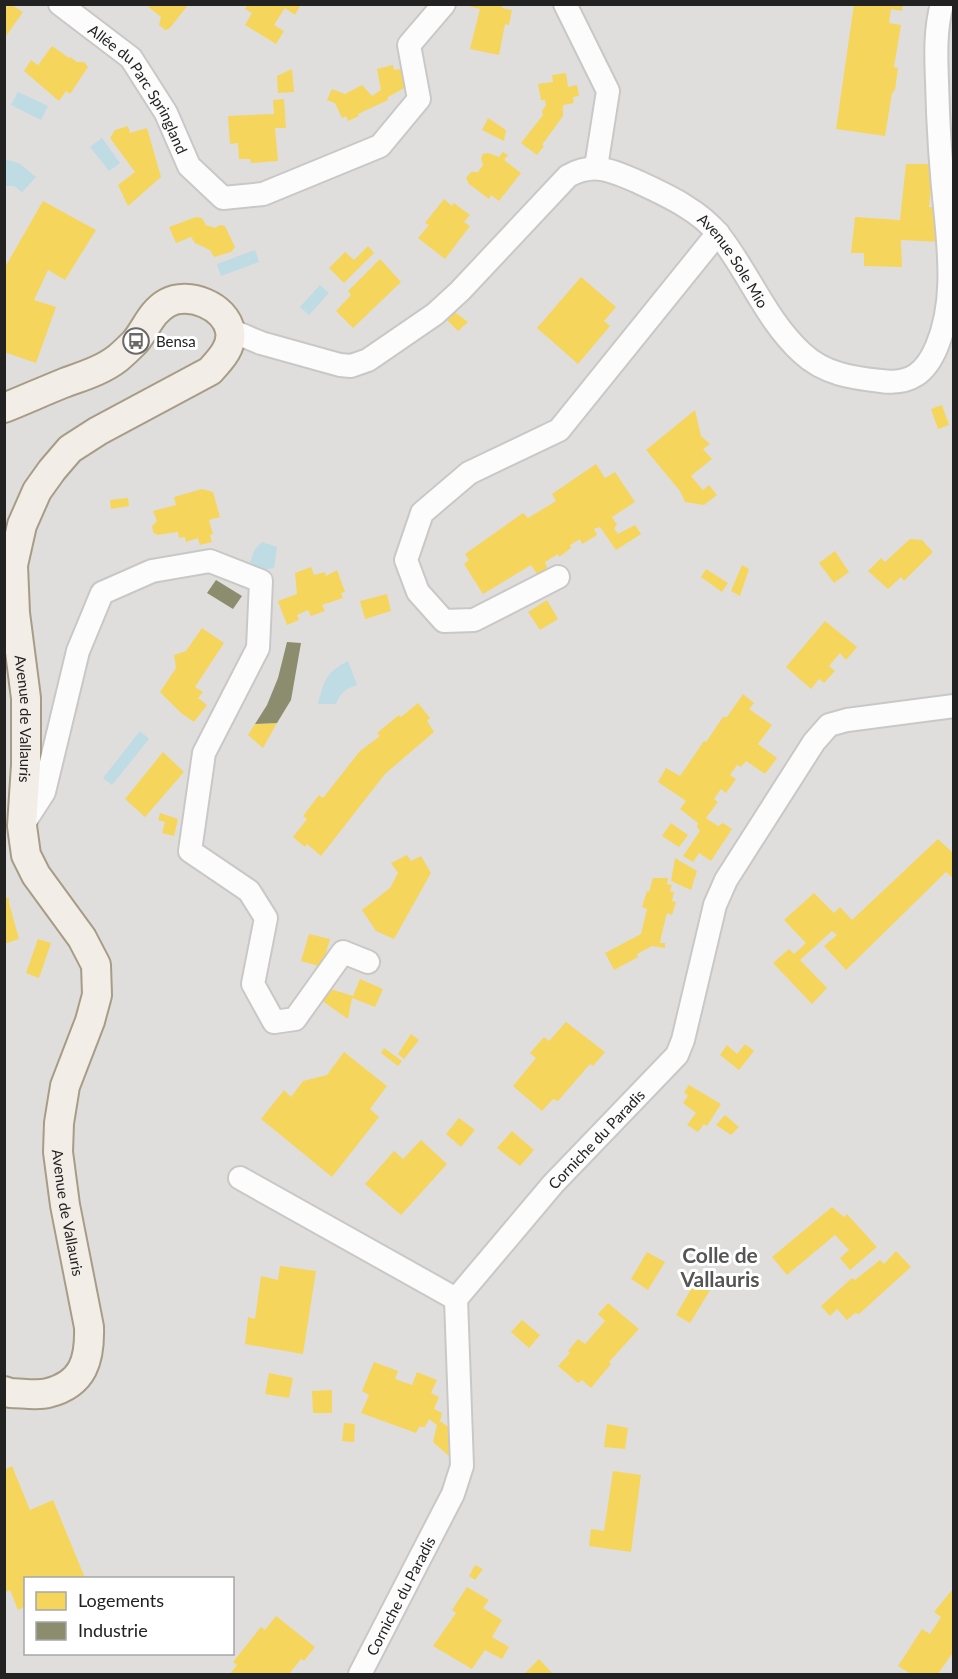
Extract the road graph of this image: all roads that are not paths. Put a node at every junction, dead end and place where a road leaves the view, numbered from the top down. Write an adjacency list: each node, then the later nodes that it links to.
1 (60, 4): 2 (street, Allée du Parc Springland)
2 (444, 4)
3 (565, 4): 5 (street)
4 (942, 4): 6 (street, Avenue Sole Mio)
5 (596, 167): 6 (street, Avenue Sole Mio); 7 (street)
6 (718, 233): 9 (street)
7 (230, 330): 8 (main road); 11 (main road, Avenue de Vallauris)
8 (4, 408)
9 (558, 577)
10 (954, 705): 14 (street, Corniche du Paradis)
11 (22, 826): 12 (street); 15 (main road, Avenue de Vallauris)
12 (368, 962)
13 (240, 1178): 14 (street)
14 (456, 1299): 16 (street, Corniche du Paradis)
15 (4, 1391)
16 (360, 1674)

